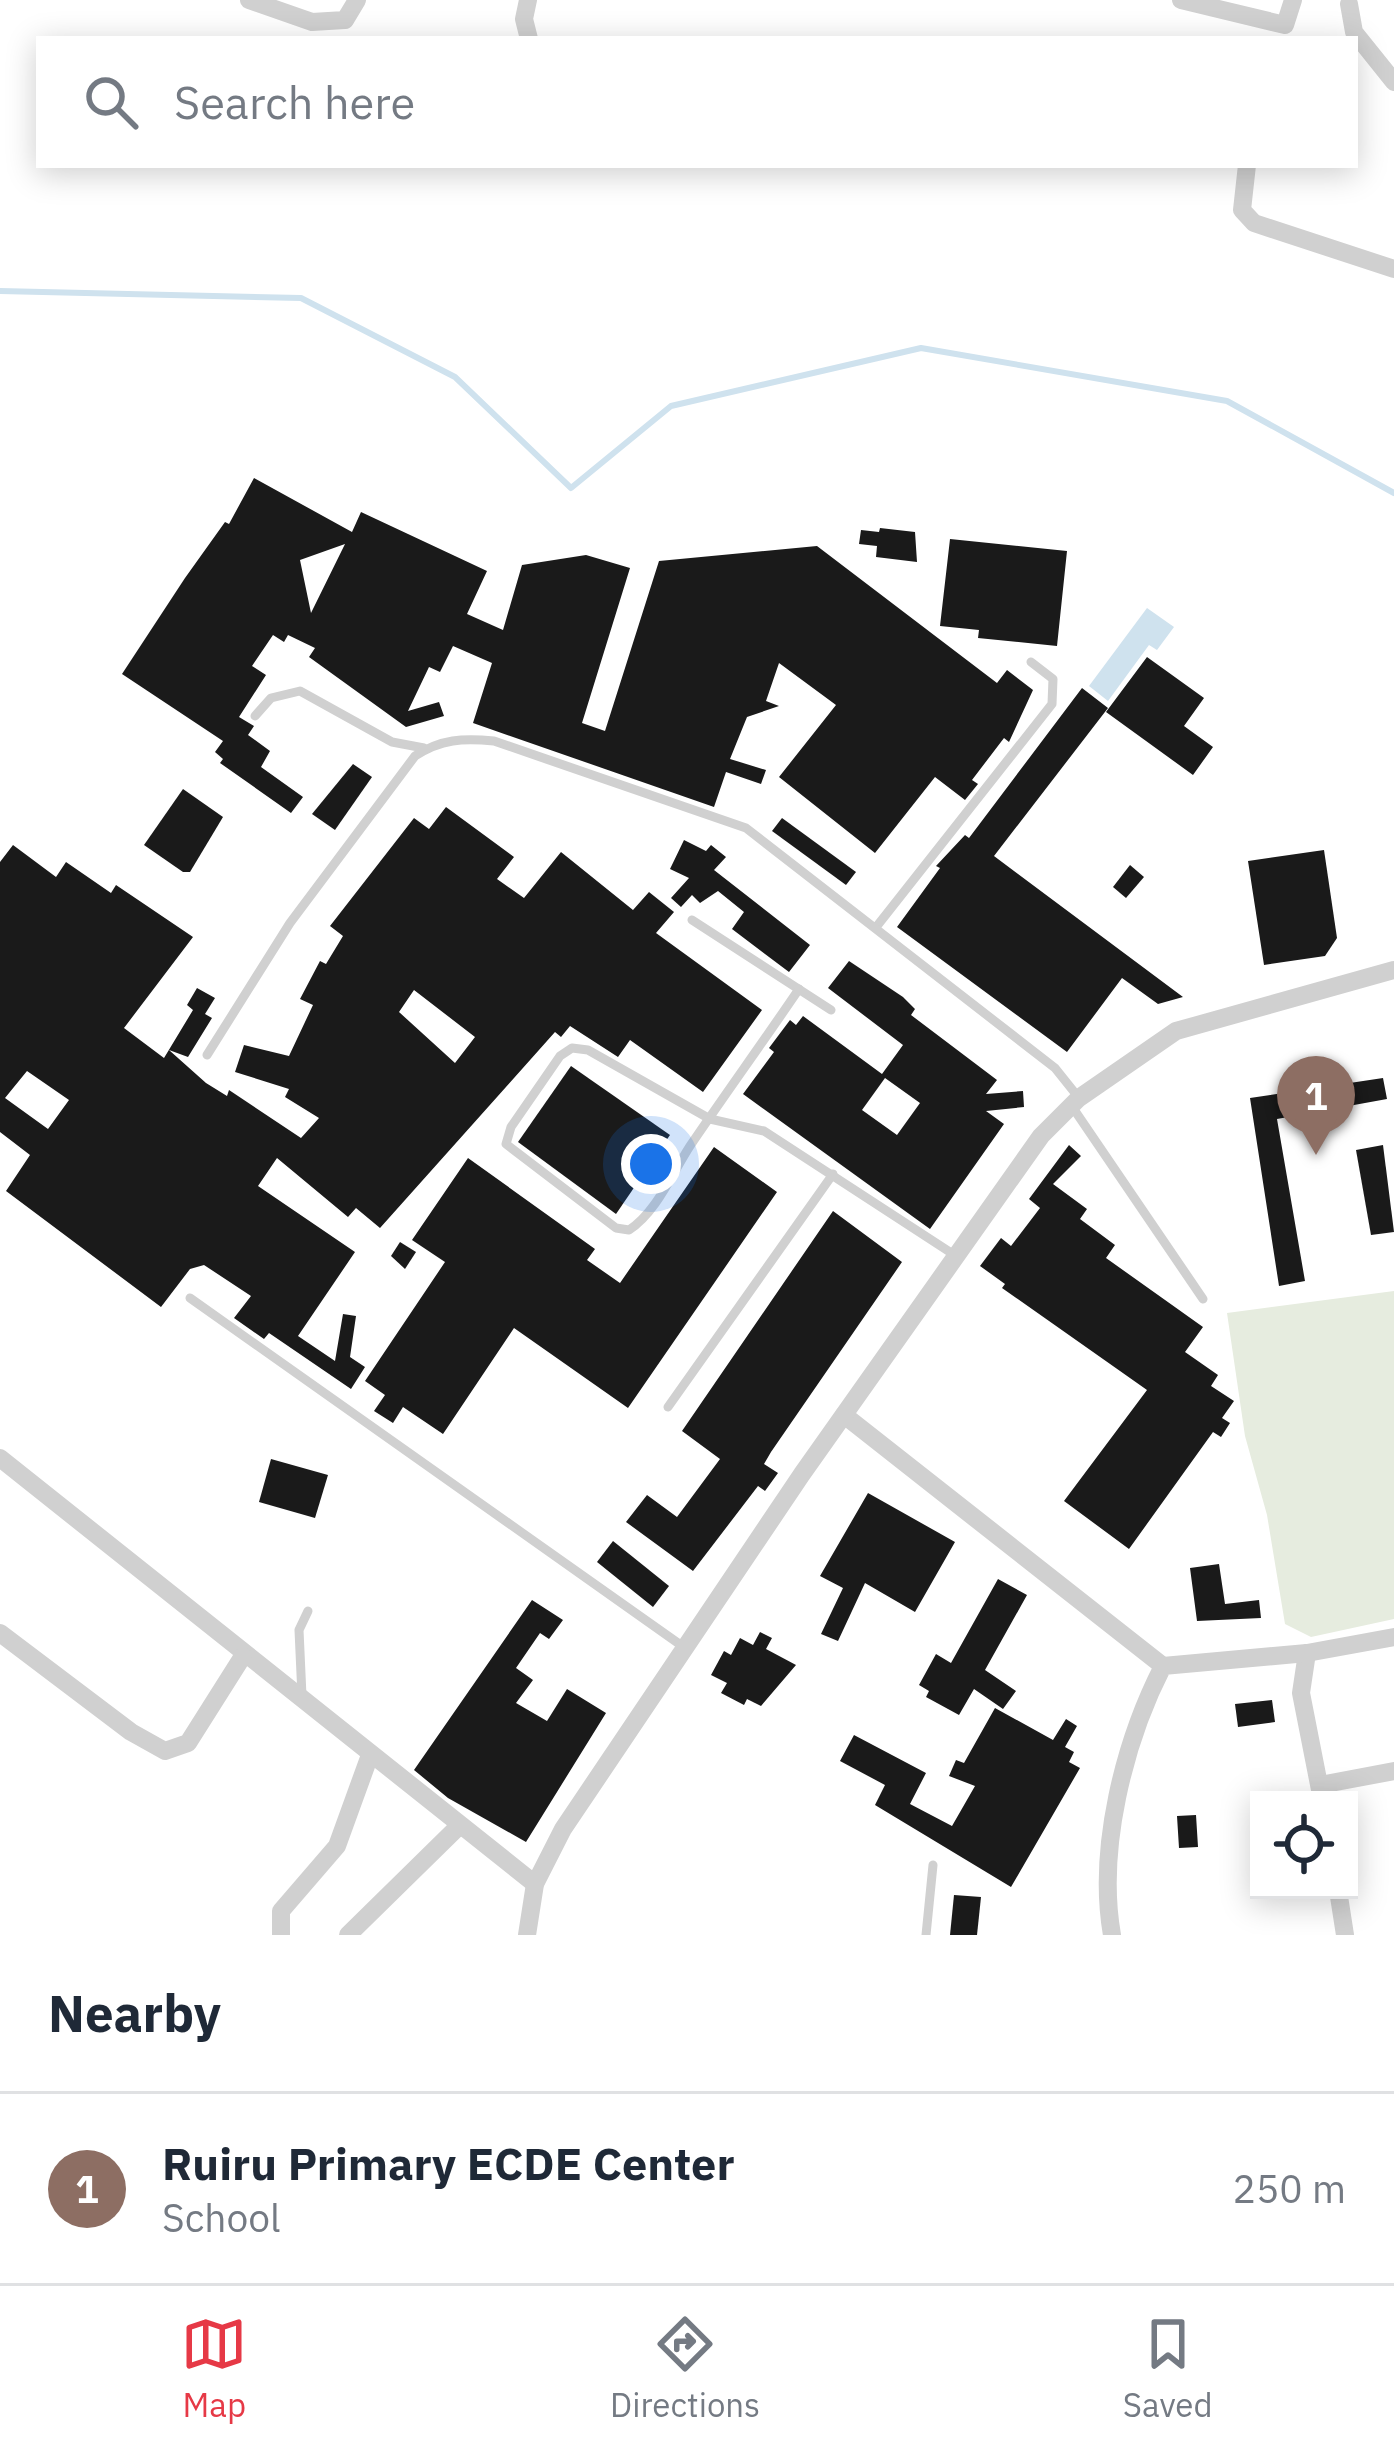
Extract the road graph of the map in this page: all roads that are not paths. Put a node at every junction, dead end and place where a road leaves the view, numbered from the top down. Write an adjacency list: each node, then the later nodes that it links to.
1 (249, 0): 7 (street)
2 (357, 0): 7 (street)
3 (528, 0): 9 (street)
4 (1181, 0): 8 (street)
5 (1293, 0): 8 (street)
6 (1349, 4): 10 (street)
7 (336, 31)
8 (1283, 32)
9 (529, 36)
10 (1357, 36)
11 (1358, 37): 12 (street)
12 (1394, 82)
13 (1246, 168): 14 (street)
14 (1394, 268)
15 (1031, 662): 19 (lane)
16 (255, 716): 17 (lane)
17 (426, 748): 19 (lane); 23 (lane)
18 (692, 920): 21 (lane)
19 (877, 926): 24 (lane)
20 (1394, 970): 24 (street)
21 (799, 989): 22 (lane); 25 (lane)
22 (832, 1010)
23 (207, 1055)
24 (1075, 1101): 27 (street); 29 (lane)
25 (710, 1119): 25 (lane); 26 (lane)
26 (833, 1174): 27 (lane); 30 (lane)
27 (956, 1256): 31 (street)
28 (190, 1298): 36 (lane)
29 (1203, 1299)
30 (668, 1407)
31 (844, 1415): 36 (street); 39 (street)
32 (0, 1458): 38 (street)
33 (308, 1611): 40 (lane)
34 (0, 1633): 38 (street)
35 (1394, 1637): 37 (street)
36 (685, 1648): 47 (street)
37 (1307, 1653): 39 (street); 43 (street)
38 (243, 1656): 40 (street)
39 (1163, 1666): 53 (street)
40 (301, 1702): 41 (street)
41 (370, 1755): 45 (street); 49 (street)
42 (1394, 1771): 44 (street)
43 (1321, 1791)
44 (1324, 1791)
45 (460, 1826): 47 (street); 50 (street)
46 (933, 1865): 52 (lane)
47 (535, 1884): 51 (street)
48 (1339, 1899): 54 (street)
49 (280, 1935)
50 (348, 1935)
51 (526, 1935)
52 (926, 1935)
53 (1112, 1935)
54 (1345, 1935)

